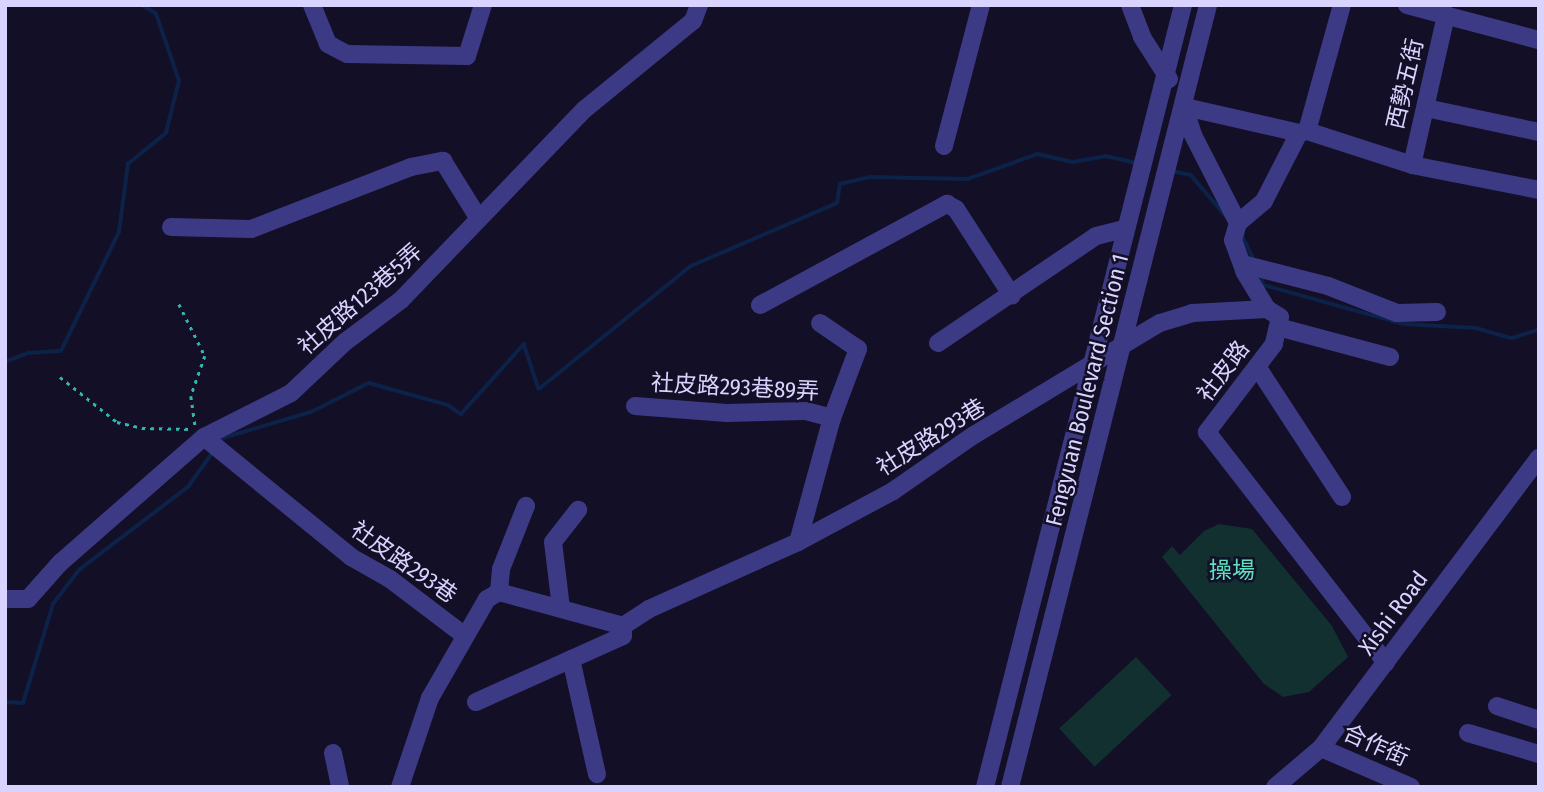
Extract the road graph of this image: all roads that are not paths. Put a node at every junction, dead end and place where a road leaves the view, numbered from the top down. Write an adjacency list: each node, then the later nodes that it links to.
1 (312, 5): 2 (street)
2 (483, 5)
3 (699, 5): 20 (street, 社皮路123巷5弄)
4 (981, 5): 17 (street)
5 (1130, 5): 12 (street, 社皮路)
6 (1183, 5): 12 (street, Fengyuan Boulevard Section 1)
7 (1208, 5): 13 (street, Fengyuan Boulevard Section 1)
8 (1342, 5): 15 (street)
9 (1407, 5): 10 (street)
10 (1446, 15): 11 (street); 14 (street, 西勢五街)
11 (1538, 36)
12 (1166, 73): 13 (street, 社皮路); 23 (street, Fengyuan Boulevard Section 1)
13 (1185, 107): 15 (street); 21 (street, 社皮路); 31 (street, Fengyuan Boulevard Section 1)
14 (1426, 108): 16 (street); 18 (street, 西勢五街)
15 (1303, 132): 18 (street); 21 (street)
16 (1539, 132)
17 (944, 146)
18 (1412, 164): 19 (street)
19 (1539, 190)
20 (479, 219): 22 (street); 38 (street, 社皮路123巷5弄)
21 (1238, 223): 24 (street, 社皮路)
22 (170, 227)
23 (1125, 229): 25 (street); 34 (street, Fengyuan Boulevard Section 1)
24 (1242, 264): 27 (street, 社皮路); 28 (street)
25 (1012, 296): 26 (street); 32 (street)
26 (760, 305)
27 (1267, 309): 30 (street, 社皮路); 31 (street, 社皮路293巷)
28 (1437, 312)
29 (820, 323): 37 (street, 社皮路293巷89弄)
30 (1278, 327): 33 (street); 35 (street, 社皮路)
31 (1124, 342): 34 (street, 社皮路293巷); 63 (street, Fengyuan Boulevard Section 1)
32 (938, 343)
33 (1390, 357)
34 (1093, 366): 43 (street, 社皮路293巷); 62 (street, Fengyuan Boulevard Section 1)
35 (1258, 368): 40 (street); 50 (street, 社皮路)
36 (635, 406): 37 (street, 社皮路293巷89弄)
37 (832, 418): 43 (street, 社皮路293巷89弄)
38 (204, 437): 45 (street, 社皮路123巷5弄); 48 (street, 社皮路293巷)
39 (1539, 458): 50 (street, Xishi Road)
40 (1342, 497)
41 (526, 506): 44 (street)
42 (578, 510): 46 (street)
43 (798, 541): 47 (street, 社皮路293巷)
44 (499, 592): 46 (street); 48 (street, 社皮路293巷)
45 (5, 599)
46 (561, 608): 47 (street)
47 (623, 626): 49 (street, 社皮路293巷)
48 (465, 636): 59 (street)
49 (571, 659): 51 (street, 社皮路293巷); 58 (street)
50 (1386, 663): 55 (street, Xishi Road)
51 (476, 702)
52 (1497, 706): 53 (street)
53 (1539, 720)
54 (1468, 733): 57 (street)
55 (1321, 748): 60 (street, 合作街); 64 (street, Xishi Road)
56 (333, 753): 61 (street)
57 (1539, 754)
58 (597, 774)
59 (402, 786)
60 (1404, 786)
61 (340, 787)
62 (985, 787)
63 (1010, 787)
64 (1275, 787)

